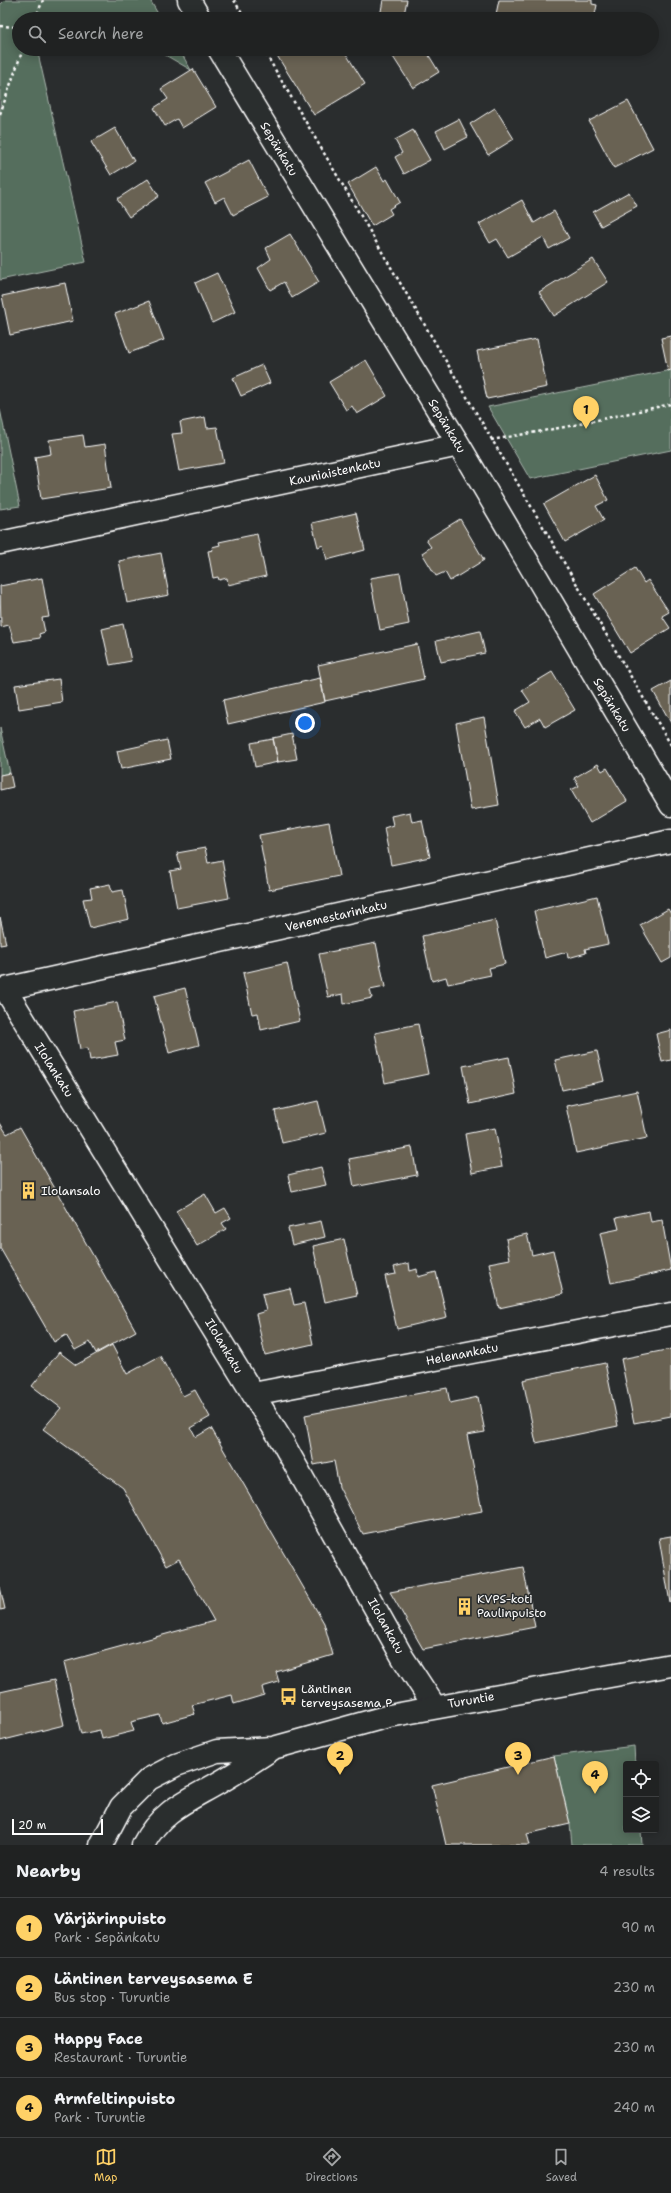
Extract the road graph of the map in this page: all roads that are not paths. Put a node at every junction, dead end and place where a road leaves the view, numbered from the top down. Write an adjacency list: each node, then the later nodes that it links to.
1 (189, 0): 2 (street)
2 (196, 12)
3 (223, 56): 4 (street, Sepänkatu)
4 (459, 445): 5 (street, Kauniaistenkatu); 6 (street, Sepänkatu)
5 (0, 543)
6 (671, 805)
7 (671, 841): 8 (street, Venemestarinkatu)
8 (2, 990): 10 (street, Ilolankatu)
9 (671, 1314): 10 (street, Helenankatu)
10 (253, 1394): 12 (street, Ilolankatu)
11 (671, 1665): 12 (street, Turuntie)
12 (435, 1707): 13 (street, Turuntie)
13 (273, 1748): 14 (street, Turuntie); 15 (street, Turuntie)
14 (101, 1845)
15 (143, 1845)

